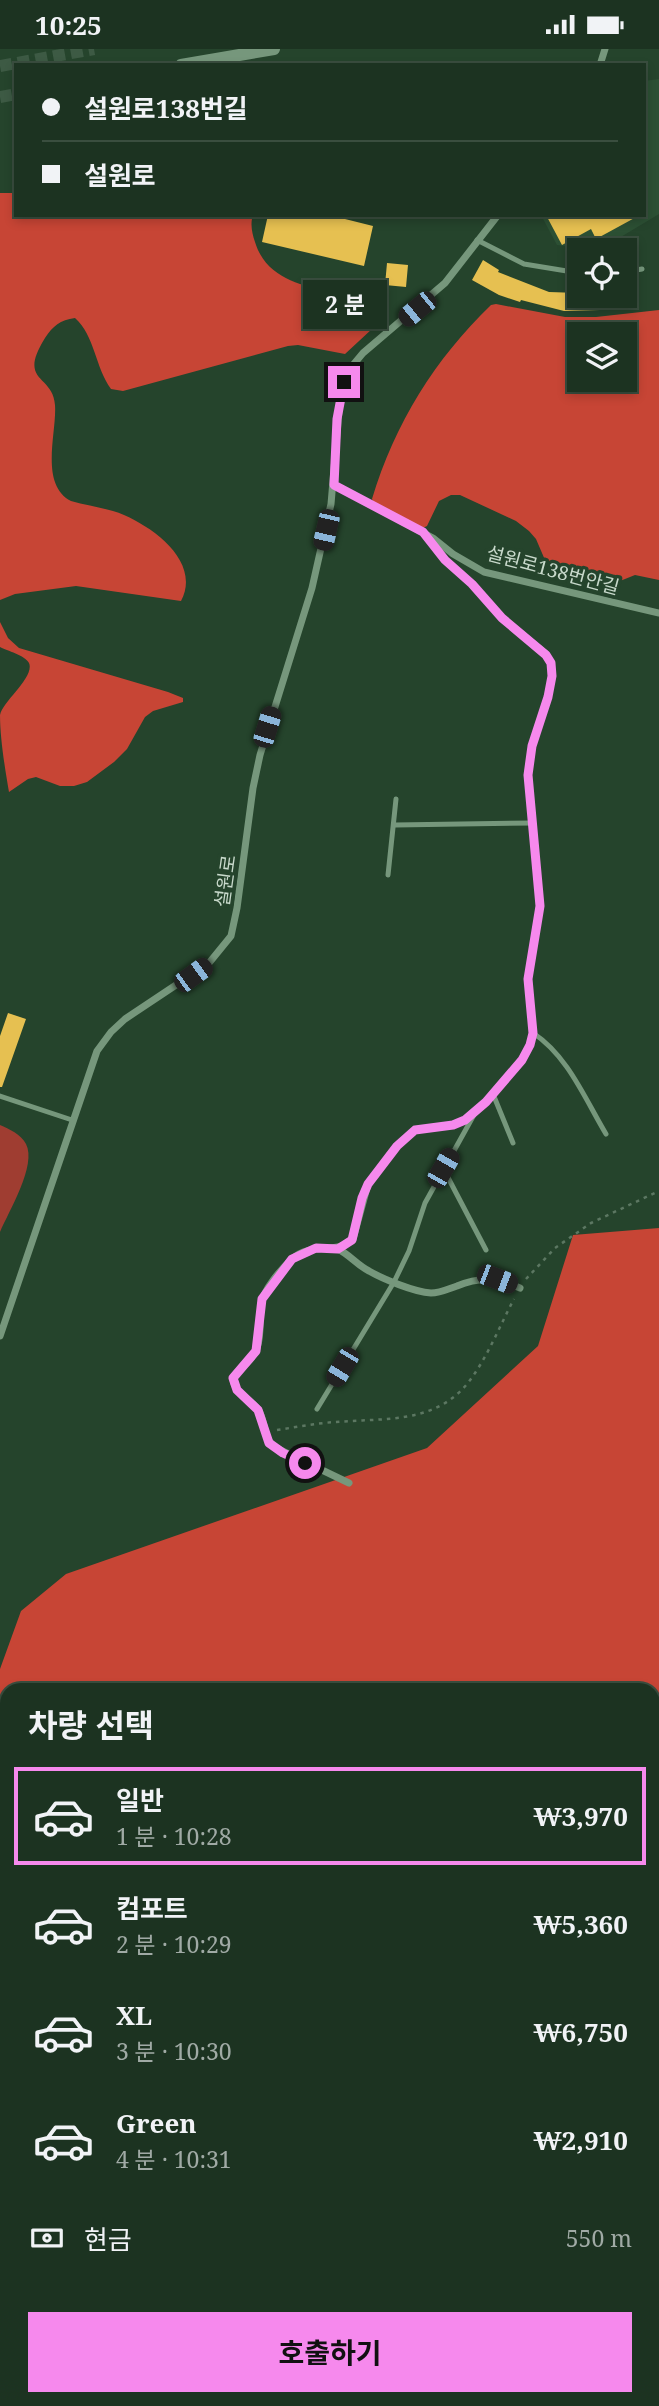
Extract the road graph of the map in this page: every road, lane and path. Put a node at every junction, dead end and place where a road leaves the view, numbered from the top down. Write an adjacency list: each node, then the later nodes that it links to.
1 (274, 49): 2 (street)
2 (193, 63)
3 (496, 217): 4 (street)
4 (477, 240): 7 (lane); 8 (street, 설원로)
5 (642, 269): 6 (lane)
6 (637, 270)
7 (567, 271)
8 (334, 485): 9 (street, 설원로138번안길); 19 (street, 설원로)
9 (423, 532): 10 (street, 설원로138번안길); 12 (street)
10 (659, 613)
11 (396, 799): 13 (lane)
12 (533, 823): 13 (lane); 15 (street)
13 (395, 825): 14 (lane)
14 (388, 875)
15 (533, 1033): 16 (street); 20 (lane)
16 (493, 1094): 18 (street); 21 (lane)
17 (0, 1096): 19 (lane)
18 (477, 1109): 22 (lane); 24 (street)
19 (72, 1120): 28 (street, 설원로)
20 (606, 1134)
21 (513, 1143)
22 (443, 1168): 25 (lane); 26 (lane)
23 (659, 1191): 27 (path)
24 (338, 1249): 26 (street); 30 (street)
25 (486, 1250)
26 (394, 1282): 27 (street); 29 (lane)
27 (520, 1287): 30 (path)
28 (0, 1336)
29 (317, 1409)
30 (265, 1431): 31 (street)
31 (349, 1483)

